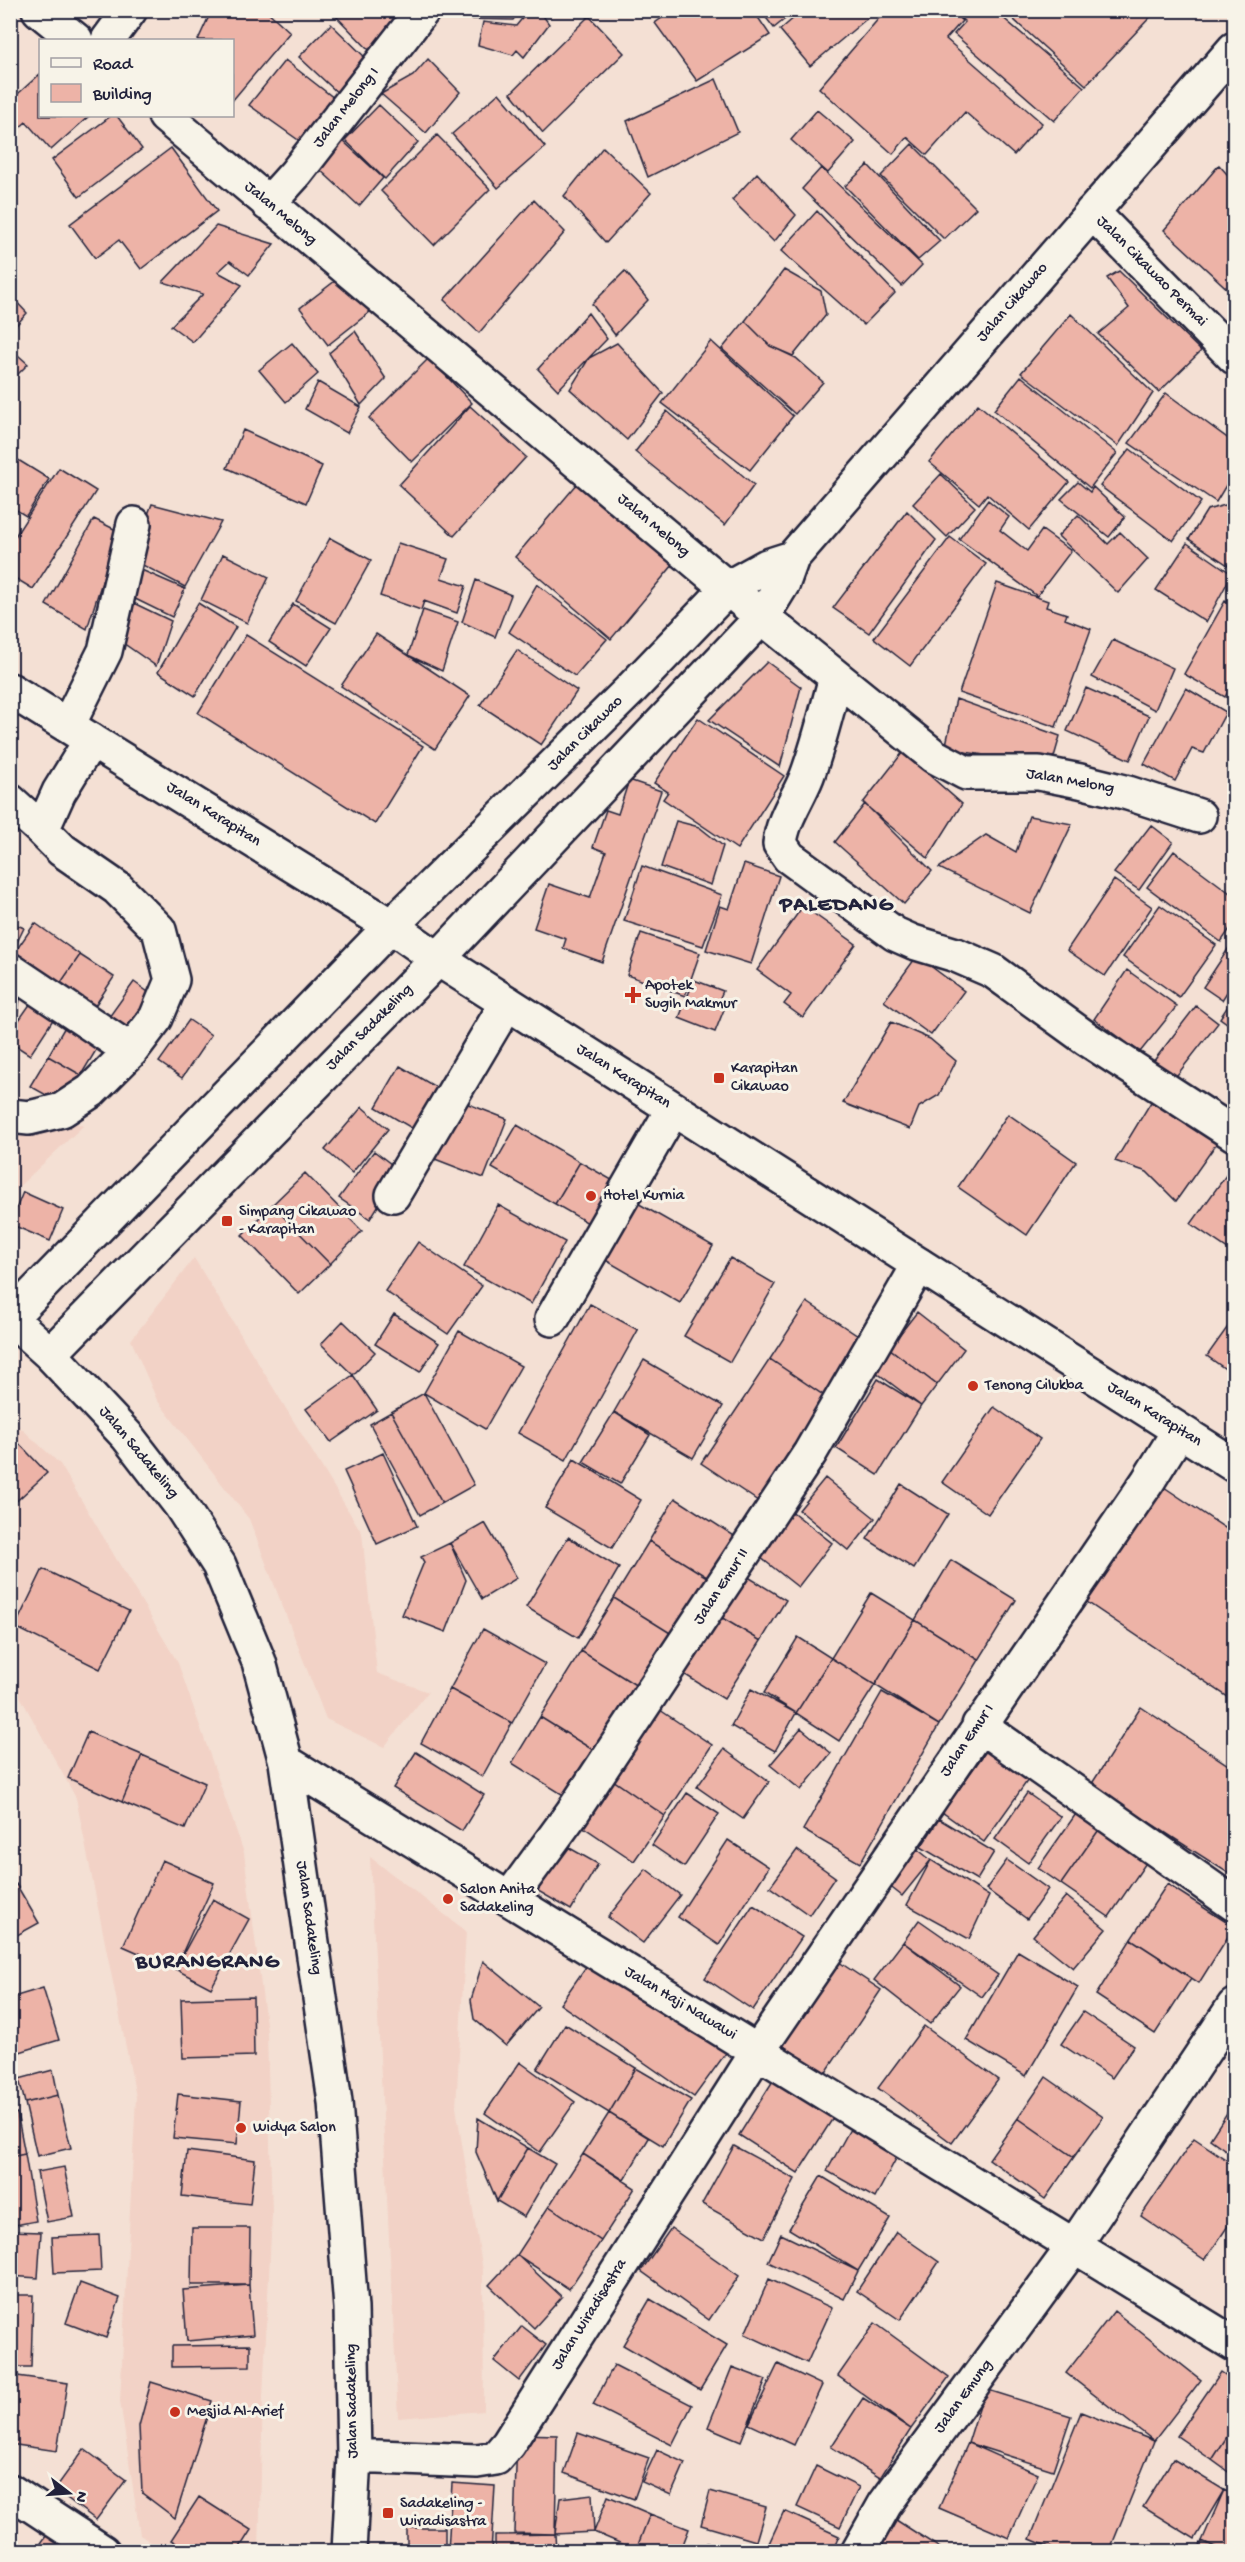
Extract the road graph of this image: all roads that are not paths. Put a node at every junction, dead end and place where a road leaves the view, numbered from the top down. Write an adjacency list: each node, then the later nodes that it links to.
1 (39, 10): 4 (street)
2 (130, 10): 5 (street)
3 (423, 10): 8 (street, Jalan Melong I)
4 (75, 39)
5 (109, 39)
6 (1234, 49): 9 (street, Jalan Cikawao)
7 (166, 117): 8 (street, Jalan Melong)
8 (268, 204): 13 (street, Jalan Melong)
9 (1092, 212): 10 (street, Jalan Cikawao Permai); 12 (street, Jalan Cikawao)
10 (1234, 357)
11 (134, 524): 17 (street)
12 (792, 558): 13 (street, Jalan Cikawao); 14 (street, Jalan Cikawao)
13 (729, 587): 14 (street, Jalan Melong); 21 (street, Jalan Cikawao)
14 (762, 617): 15 (street, Jalan Melong); 22 (street, Jalan Cikawao)
15 (836, 677): 19 (street, Jalan Melong); 28 (street)
16 (10, 690): 17 (street, Jalan Karapitan)
17 (80, 732): 20 (street); 21 (street, Jalan Karapitan)
18 (10, 801): 20 (street)
19 (1199, 816)
20 (42, 830): 25 (street)
21 (391, 926): 22 (street, Jalan Karapitan); 31 (street, Jalan Sadakeling)
22 (438, 960): 24 (street, Jalan Karapitan); 33 (street, Jalan Sadakeling)
23 (10, 970): 25 (street)
24 (507, 1003): 26 (street, Jalan Karapitan); 29 (street)
25 (131, 1051): 27 (street)
26 (673, 1109): 30 (street, Jalan Karapitan); 32 (street)
27 (10, 1116)
28 (1234, 1134)
29 (393, 1195)
30 (919, 1266): 34 (street, Jalan Karapitan); 38 (street, Jalan Emur II)
31 (10, 1318): 33 (street, Jalan Sadakeling)
32 (552, 1318)
33 (50, 1354): 37 (street, Jalan Sadakeling)
34 (1179, 1431): 35 (street, Jalan Karapitan); 36 (street, Jalan Emur I)
35 (1234, 1465)
36 (979, 1725): 39 (street); 41 (street, Jalan Emur I)
37 (286, 1762): 38 (street, Jalan Haji Nawawi); 44 (street, Jalan Sadakeling)
38 (509, 1899): 41 (street, Jalan Haji Nawawi)
39 (1234, 1904)
40 (1234, 2006): 42 (street, Jalan Emung)
41 (758, 2051): 42 (street, Jalan Haji Nawawi); 44 (street, Jalan Wiradisastra)
42 (1074, 2246): 43 (street); 48 (street, Jalan Emung)
43 (1234, 2344)
44 (354, 2456): 47 (street, Jalan Sadakeling)
45 (10, 2491): 46 (street)
46 (103, 2552)
47 (349, 2552)
48 (858, 2552)

